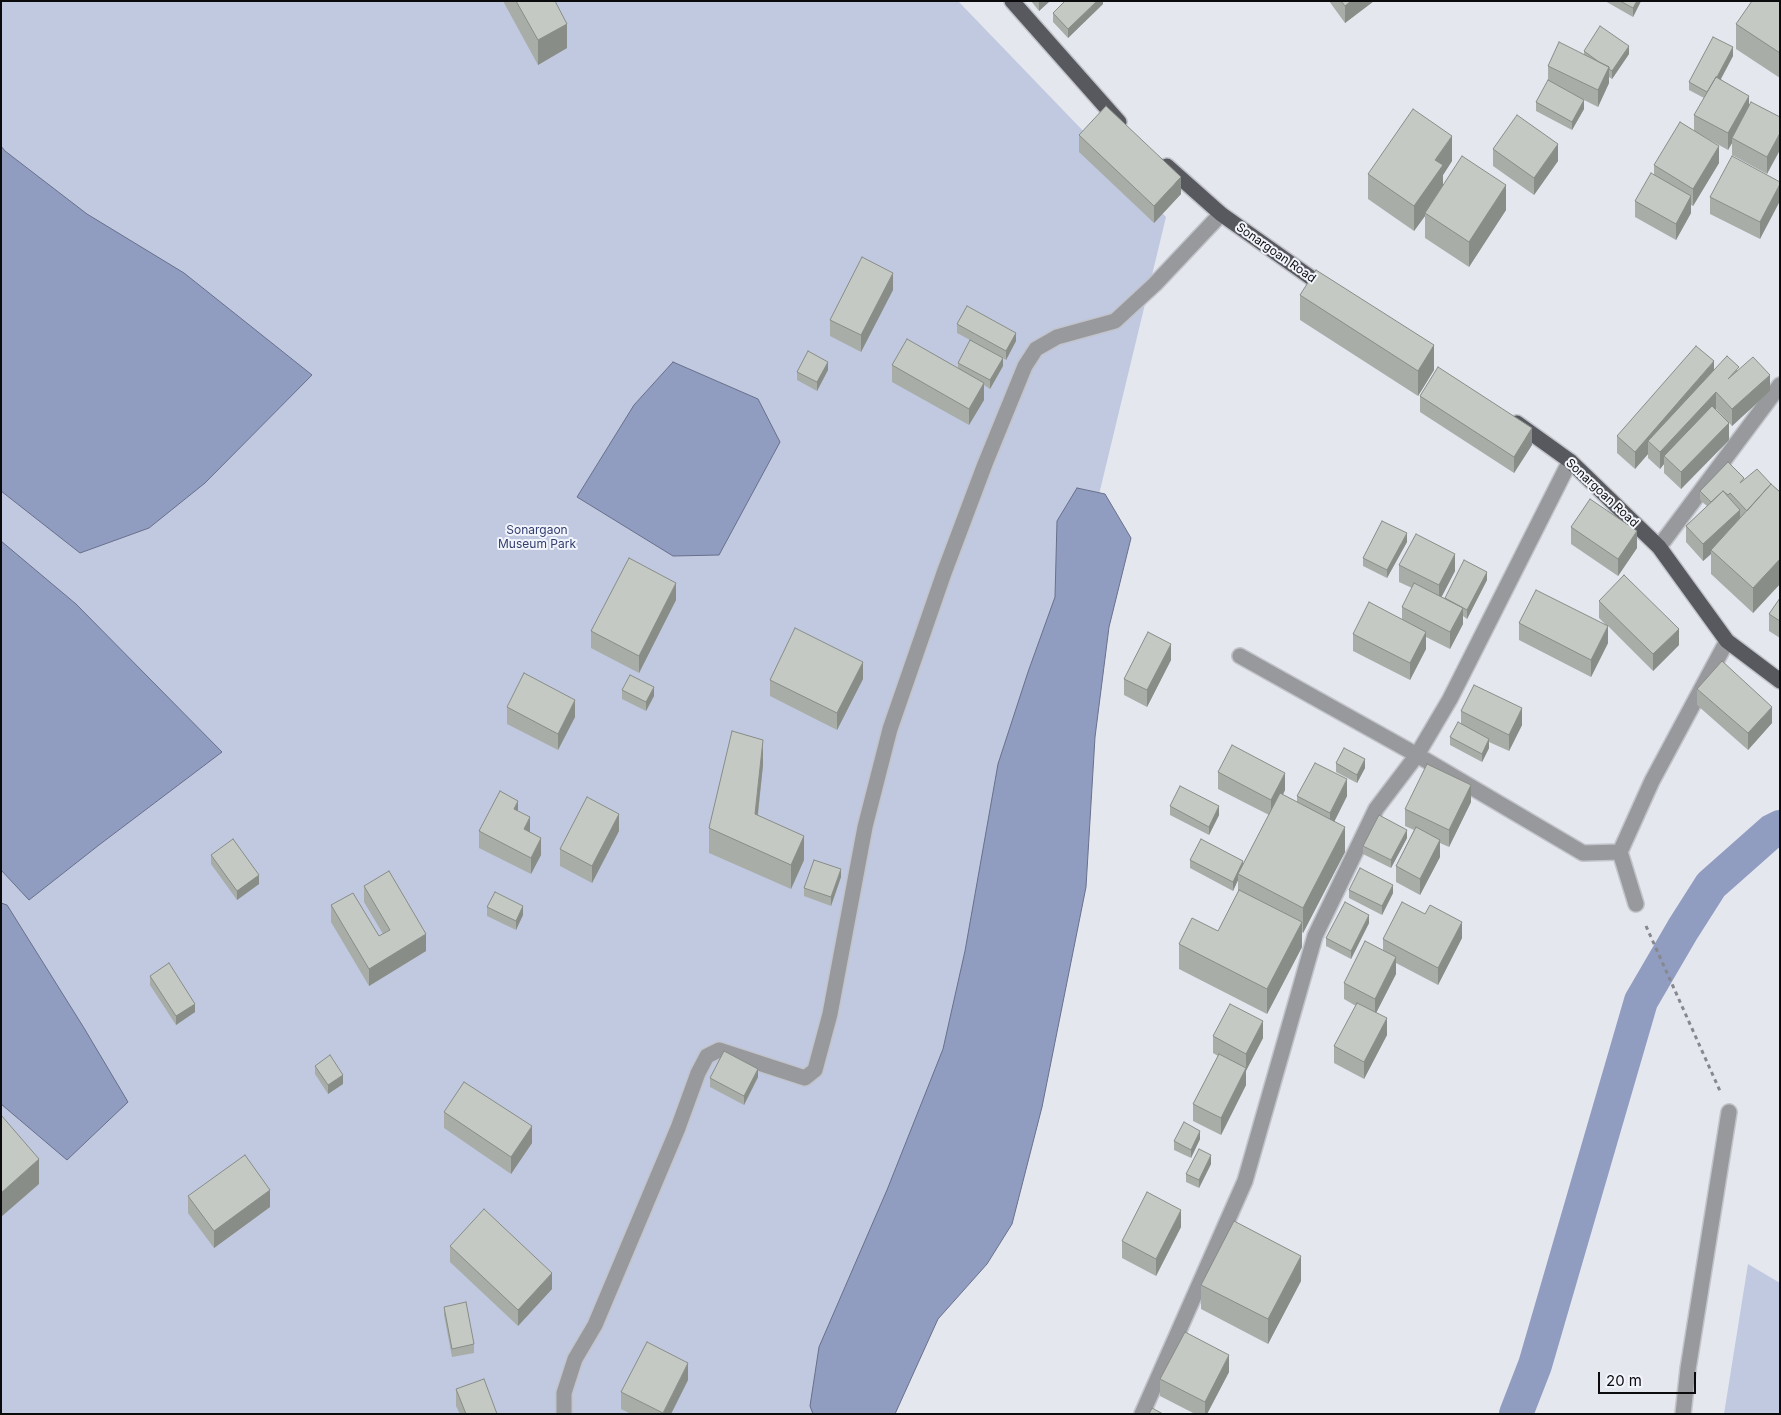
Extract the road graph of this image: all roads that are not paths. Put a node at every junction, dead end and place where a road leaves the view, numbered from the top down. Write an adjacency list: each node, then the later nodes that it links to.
1 (1012, 1): 2 (main road)
2 (1128, 131)
3 (1157, 157): 4 (main road, Sonargoan Road)
4 (1221, 214): 5 (main road, Sonargoan Road); 17 (street)
5 (1337, 297)
6 (1780, 385): 9 (street)
7 (1506, 416): 8 (main road, Sonargoan Road)
8 (1570, 461): 9 (main road, Sonargoan Road); 13 (street)
9 (1659, 547): 10 (main road, Sonargoan Road)
10 (1726, 641): 12 (main road, Sonargoan Road); 14 (street)
11 (1240, 656): 13 (street)
12 (1780, 681)
13 (1417, 754): 14 (street); 18 (street)
14 (1620, 852): 15 (street)
15 (1636, 904)
16 (1729, 1112): 19 (street)
17 (564, 1414)
18 (1142, 1414)
19 (1682, 1414)

